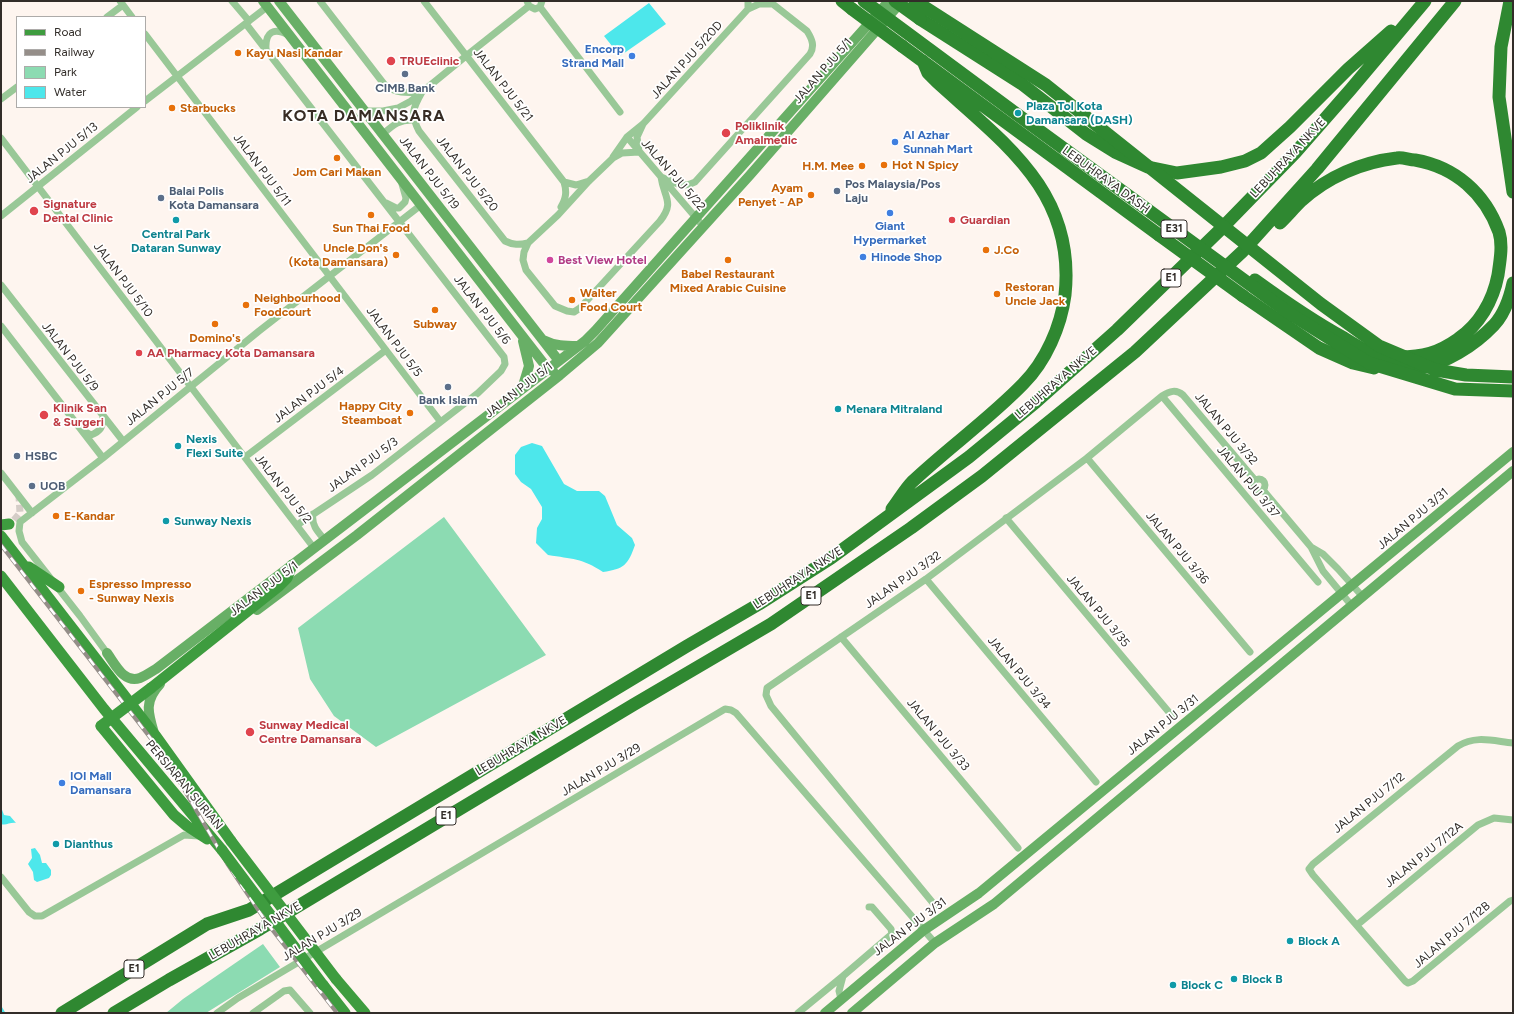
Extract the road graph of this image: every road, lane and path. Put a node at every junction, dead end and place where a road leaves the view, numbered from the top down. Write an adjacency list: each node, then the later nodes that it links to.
1 (232, 1): 24 (street, JALAN PJU 5/6)
2 (279, 1): 36 (street, JALAN PJU 5/19)
3 (320, 1): 32 (street)
4 (424, 1): 28 (street, JALAN PJU 5/21)
5 (748, 1): 20 (street)
6 (866, 1): 59 (highway, bridge); 74 (highway, LEBUHRAYA DASH / E31, bridge)
7 (889, 1): 23 (street)
8 (895, 1): 11 (highway, bridge)
9 (902, 1): 23 (street)
10 (915, 1): 71 (highway, E31, bridge)
11 (1425, 1): 89 (highway, LEBUHRAYA NKVE / E1)
12 (1455, 1): 59 (highway, LEBUHRAYA NKVE / E1)
13 (1510, 1): 50 (highway)
14 (770, 2): 20 (street); 45 (street)
15 (121, 3): 21 (street); 22 (street)
16 (265, 4): 24 (street); 26 (street)
17 (528, 4): 18 (street); 28 (street)
18 (541, 4): 37 (street)
19 (847, 5): 29 (highway, bridge)
20 (748, 9): 39 (street, JALAN PJU 5/20D)
21 (108, 16)
22 (131, 16)
23 (880, 19): 55 (street, JALAN PJU 5/1); 57 (street, JALAN PJU 5/1)
24 (247, 22): 27 (street, JALAN PJU 5/6); 30 (street)
25 (146, 35): 30 (street, JALAN PJU 5/11)
26 (290, 36): 27 (street); 46 (street)
27 (266, 49): 51 (street, JALAN PJU 5/6)
28 (466, 56): 32 (street); 48 (street, JALAN PJU 5/21)
29 (922, 61): 61 (highway, bridge); 89 (highway)
30 (178, 76): 34 (street); 60 (street, JALAN PJU 5/11)
31 (16, 88): 33 (street)
32 (422, 92): 36 (street); 38 (street)
33 (1, 99)
34 (146, 100)
35 (137, 108): 49 (street, JALAN PJU 5/13)
36 (364, 111): 40 (street, JALAN PJU 5/19)
37 (620, 112)
38 (414, 120): 40 (street); 58 (street, JALAN PJU 5/20)
39 (643, 124): 42 (street, JALAN PJU 5/20D); 43 (street, JALAN PJU 5/20D)
40 (383, 134): 65 (street, JALAN PJU 5/19)
41 (1, 138): 49 (street, JALAN PJU 5/10)
42 (627, 138): 43 (street, JALAN PJU 5/22); 44 (street, JALAN PJU 5/20D)
43 (640, 152): 44 (street, JALAN PJU 5/20D); 45 (street, JALAN PJU 5/22)
44 (613, 158): 47 (street, JALAN PJU 5/20D)
45 (661, 177): 55 (street, JALAN PJU 5/22); 58 (street)
46 (401, 179): 51 (street); 52 (street)
47 (589, 181): 48 (street); 53 (street, JALAN PJU 5/20D)
48 (564, 182): 53 (street)
49 (38, 186): 54 (street, JALAN PJU 5/13); 72 (street, JALAN PJU 5/10)
50 (1513, 192)
51 (382, 201): 56 (street, JALAN PJU 5/6)
52 (421, 205): 56 (street, JALAN PJU 5/7); 64 (street)
53 (558, 215): 58 (street, JALAN PJU 5/20D)
54 (1, 216)
55 (696, 218): 57 (street, JALAN PJU 5/22); 66 (street, JALAN PJU 5/1)
56 (400, 222): 60 (street, JALAN PJU 5/7); 77 (street, JALAN PJU 5/6)
57 (703, 226): 70 (street, JALAN PJU 5/1)
58 (528, 243)
59 (1243, 251): 128 (highway, LEBUHRAYA NKVE / E1)
60 (330, 276): 67 (street, JALAN PJU 5/5); 72 (street, JALAN PJU 5/7)
61 (1513, 283)
62 (1, 285): 76 (street, JALAN PJU 5/9)
63 (1, 326): 78 (street)
64 (520, 333): 69 (street); 73 (street)
65 (541, 339): 66 (street); 68 (street, JALAN PJU 5/19)
66 (578, 346): 68 (street, JALAN PJU 5/1)
67 (386, 350): 77 (street, JALAN PJU 5/5); 81 (street, JALAN PJU 5/4)
68 (558, 361): 69 (street, JALAN PJU 5/1); 70 (street)
69 (548, 369): 70 (street); 73 (street, JALAN PJU 5/1)
70 (560, 374): 109 (street, JALAN PJU 5/1)
71 (1513, 377)
72 (191, 387): 79 (street, JALAN PJU 5/7); 81 (street, JALAN PJU 5/2)
73 (521, 391): 92 (street, JALAN PJU 5/1)
74 (1513, 392)
75 (1162, 396): 83 (street, JALAN PJU 3/32); 93 (street, JALAN PJU 3/32); 99 (street, JALAN PJU 3/37)
76 (103, 416): 78 (street); 79 (street, JALAN PJU 5/9)
77 (440, 421): 87 (street, JALAN PJU 5/3)
78 (82, 430): 82 (street)
79 (123, 441): 82 (street, JALAN PJU 5/7)
80 (1513, 452): 100 (street, JALAN PJU 3/31)
81 (245, 457): 90 (street, JALAN PJU 5/2)
82 (102, 458): 86 (street, JALAN PJU 5/7)
83 (1087, 458): 88 (street, JALAN PJU 3/32); 106 (street, JALAN PJU 3/36)
84 (1513, 471): 103 (street)
85 (1, 473): 86 (street)
86 (32, 513): 101 (street, JALAN PJU 5/7)
87 (313, 514): 90 (street, JALAN PJU 5/3); 92 (street)
88 (1006, 518): 98 (street, JALAN PJU 3/32); 110 (street, JALAN PJU 3/35)
89 (884, 520): 127 (highway, LEBUHRAYA NKVE / E1)
90 (297, 525): 94 (street, JALAN PJU 5/2)
91 (1, 536): 95 (main road)
92 (325, 540): 94 (street, JALAN PJU 5/1)
93 (1311, 547): 100 (street); 102 (street)
94 (314, 548): 96 (street, JALAN PJU 5/1)
95 (21, 561): 101 (main road); 111 (main road, PERSIARAN SURIAN)
96 (292, 565): 108 (street, JALAN PJU 5/1); 115 (main road, bridge)
97 (1, 576): 116 (main road, PERSIARAN SURIAN)
98 (926, 579): 105 (street, JALAN PJU 3/32); 113 (street, JALAN PJU 3/34)
99 (1318, 582)
100 (1353, 585): 102 (street, JALAN PJU 3/31); 103 (street)
101 (59, 587): 107 (street, JALAN PJU 5/7)
102 (1342, 595): 104 (street); 123 (street, JALAN PJU 3/31)
103 (1363, 597): 104 (street)
104 (1352, 606): 124 (street)
105 (841, 637): 117 (street, JALAN PJU 3/33); 120 (street, JALAN PJU 3/32)
106 (1250, 652)
107 (107, 653): 108 (street)
108 (146, 675): 109 (street)
109 (154, 689): 111 (street)
110 (1173, 717)
111 (155, 735): 133 (main road, PERSIARAN SURIAN, bridge)
112 (1513, 743): 122 (street, JALAN PJU 7/12)
113 (1096, 782)
114 (1513, 820): 122 (street, JALAN PJU 7/12A)
115 (202, 836): 116 (main road); 118 (street)
116 (219, 847): 132 (main road, PERSIARAN SURIAN, bridge)
117 (1018, 848)
118 (1, 877)
119 (1513, 900): 122 (street, JALAN PJU 7/12B)
120 (937, 906)
121 (869, 907): 125 (street)
122 (1357, 925)
123 (924, 930): 124 (street, JALAN PJU 3/29); 126 (street, JALAN PJU 3/31); 129 (street, JALAN PJU 3/29)
124 (935, 943): 136 (street)
125 (843, 976): 126 (street); 134 (street)
126 (841, 1000): 135 (street, JALAN PJU 3/31)
127 (62, 1013)
128 (114, 1013)
129 (217, 1013)
130 (253, 1013): 131 (street)
131 (310, 1013)
132 (345, 1013)
133 (365, 1013)
134 (798, 1013)
135 (825, 1013)
136 (852, 1013)

